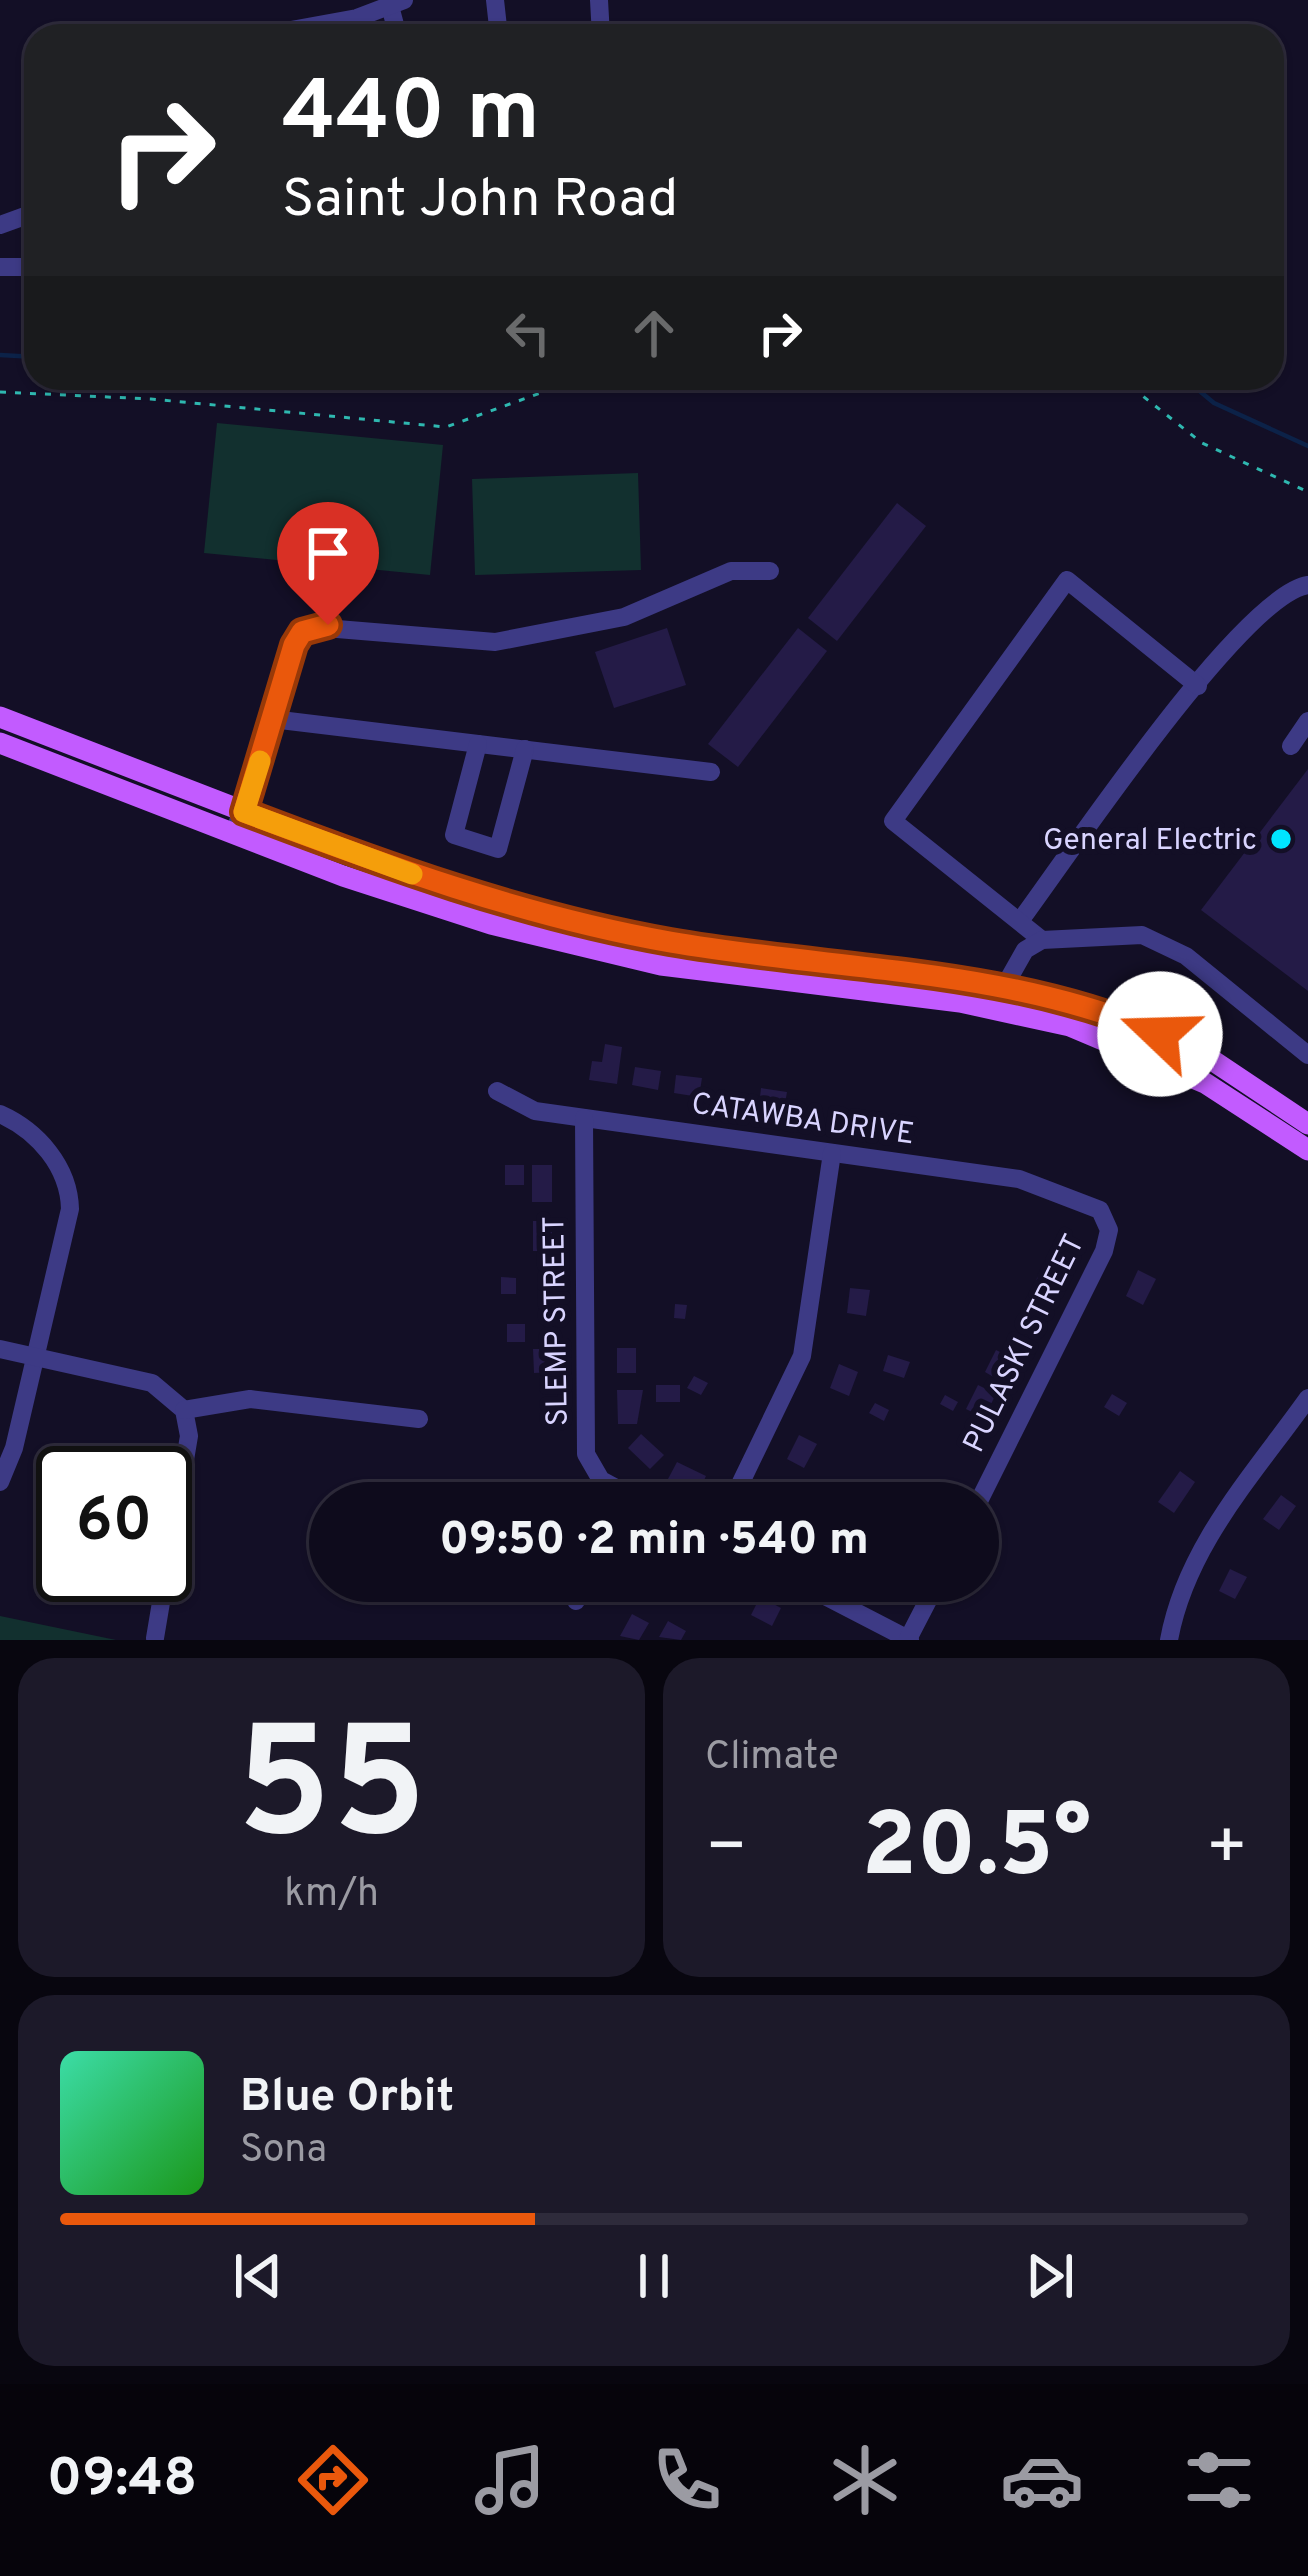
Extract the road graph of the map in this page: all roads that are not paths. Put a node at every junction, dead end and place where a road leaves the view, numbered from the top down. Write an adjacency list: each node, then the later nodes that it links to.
1 (397, 3): 2 (street)
2 (349, 24)
3 (770, 571): 7 (street)
4 (1308, 585): 5 (street)
5 (1198, 686): 16 (street); 16 (street)
6 (0, 717): 14 (main road)
7 (272, 718): 10 (street); 14 (street)
8 (1308, 721): 11 (street)
9 (0, 743): 15 (main road)
10 (478, 744): 12 (street); 12 (street)
11 (1292, 746)
12 (525, 749): 13 (street)
13 (711, 772)
14 (244, 812): 15 (street); 18 (main road)
15 (234, 834): 19 (main road)
16 (1020, 921): 17 (street)
17 (1042, 940): 18 (street); 20 (street)
18 (1003, 984): 19 (street); 24 (main road)
19 (995, 1007): 25 (main road)
20 (1308, 1055)
21 (497, 1091): 23 (street, CATAWBA DRIVE)
22 (0, 1114): 29 (street)
23 (584, 1118): 26 (street, CATAWBA DRIVE); 34 (street, SLEMP STREET)
24 (1308, 1124)
25 (1308, 1150)
26 (832, 1153): 27 (street, CATAWBA DRIVE); 35 (street)
27 (1100, 1210): 36 (street, PULASKI STREET)
28 (0, 1349): 29 (street)
29 (33, 1357): 31 (street); 33 (street)
30 (1308, 1398): 41 (street)
31 (184, 1410): 32 (street); 39 (street)
32 (419, 1419)
33 (0, 1482)
34 (604, 1482)
35 (740, 1482)
36 (988, 1482)
37 (836, 1602): 40 (street)
38 (928, 1602): 40 (street)
39 (155, 1638)
40 (909, 1640)
41 (1169, 1640)

